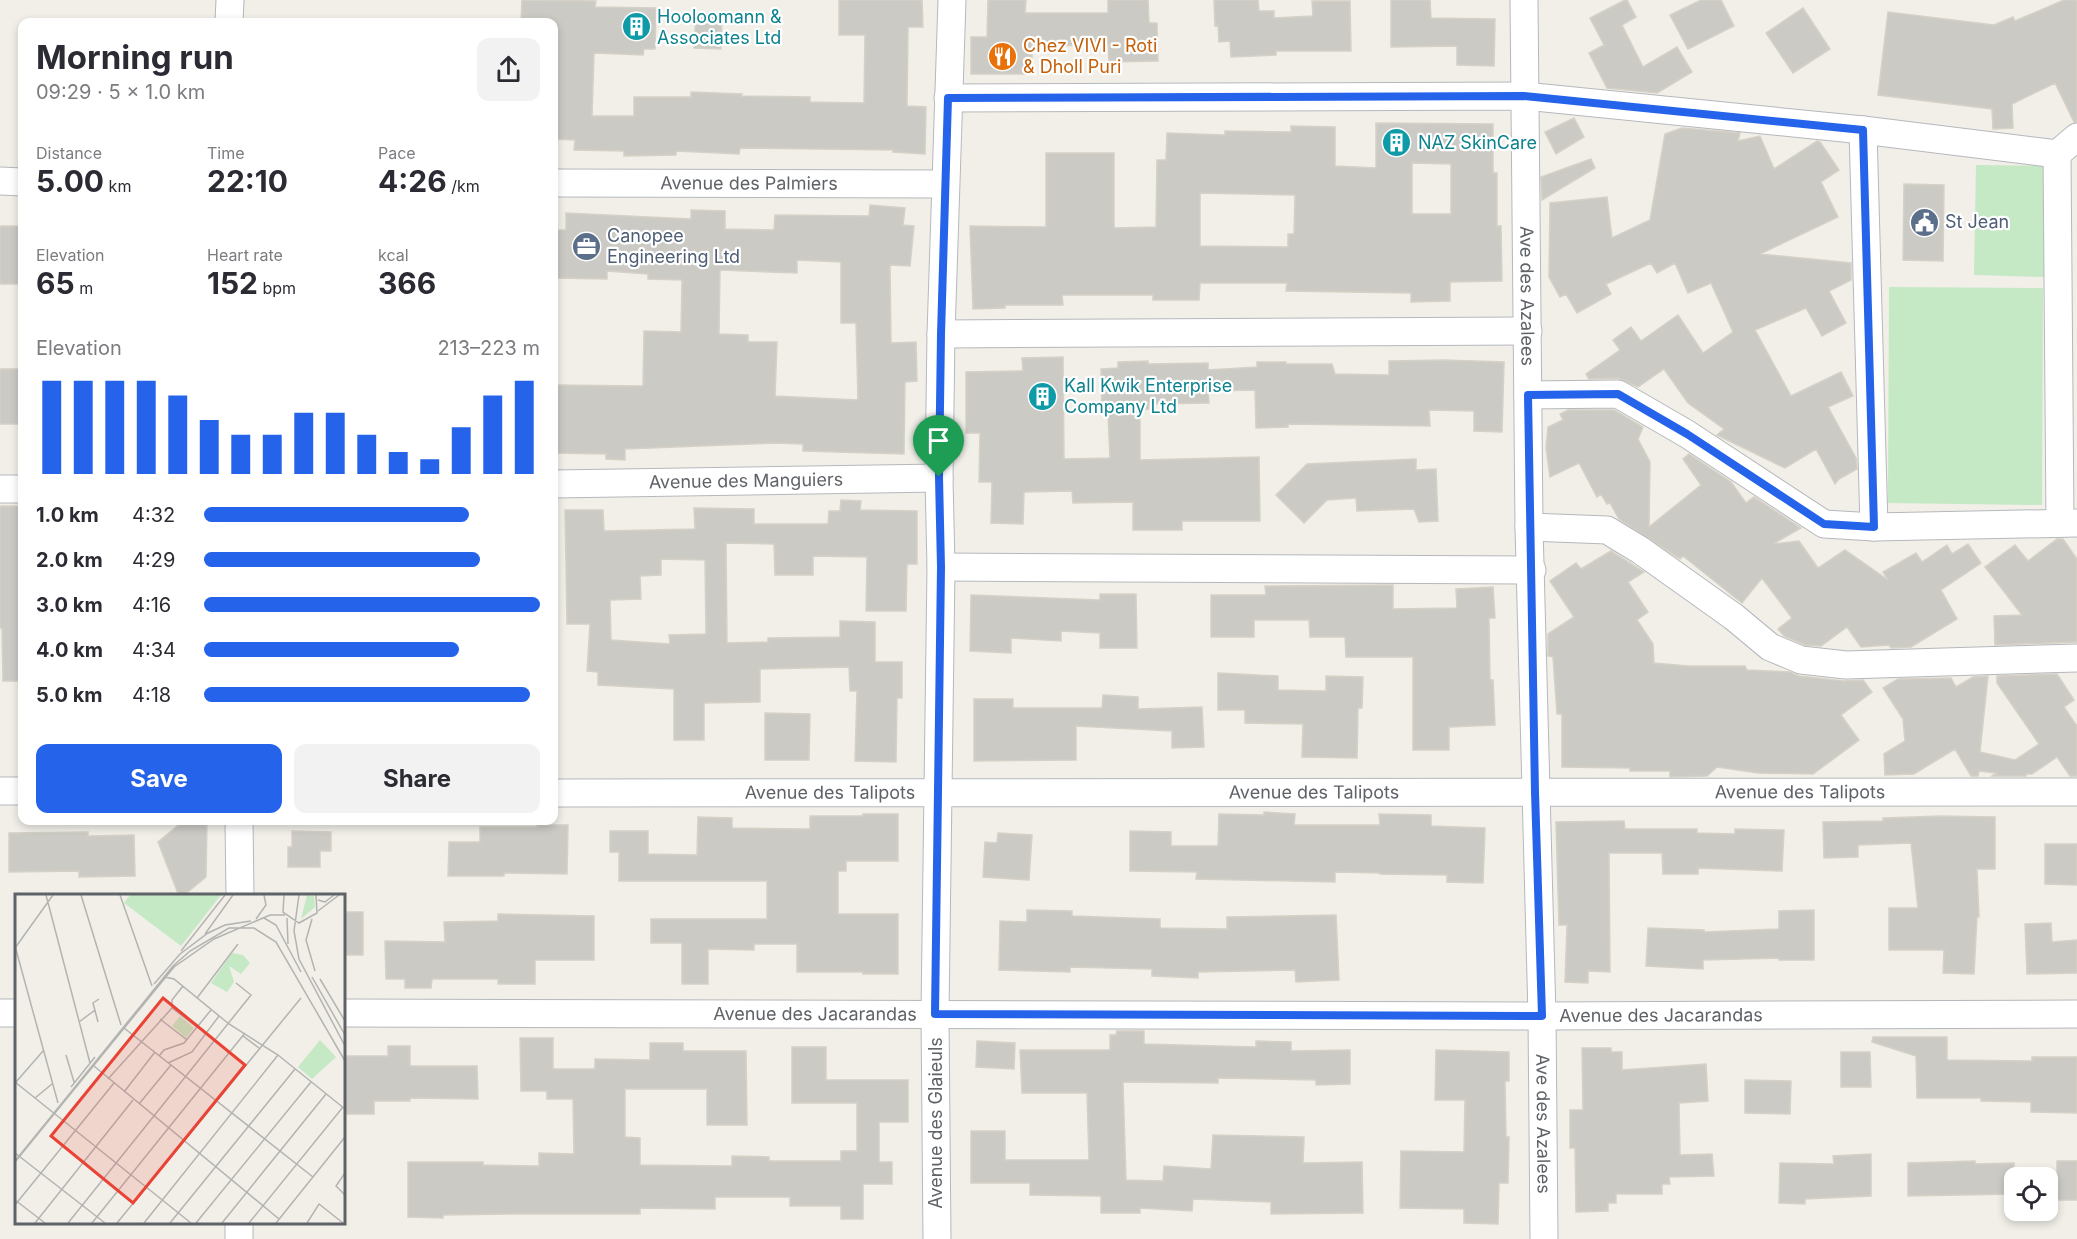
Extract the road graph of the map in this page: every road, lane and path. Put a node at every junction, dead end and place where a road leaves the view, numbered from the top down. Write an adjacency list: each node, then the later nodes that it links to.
1 (230, 0): 4 (street)
2 (952, 0): 6 (street, Avenue des Glaieuls)
3 (1524, 0): 5 (street, Ave des Azalees)
4 (229, 18)
5 (1524, 96): 6 (street); 7 (street); 13 (street, Ave des Azalees)
6 (948, 98): 12 (street, Avenue des Glaieuls)
7 (1863, 130): 8 (street); 22 (street)
8 (2067, 146): 20 (street)
9 (0, 182): 10 (street)
10 (18, 182)
11 (558, 183): 12 (street, Avenue des Palmiers)
12 (945, 184): 14 (street, Avenue des Glaieuls)
13 (1528, 331): 14 (street); 15 (street, Ave des Azalees)
14 (941, 334): 16 (street, Avenue des Glaieuls)
15 (1528, 395): 21 (street, Ave des Azalees); 22 (street)
16 (939, 477): 17 (street, Avenue des Manguiers); 23 (street, Avenue des Glaieuls)
17 (558, 484)
18 (0, 489): 19 (street)
19 (18, 489)
20 (2069, 523): 22 (street)
21 (1529, 527): 24 (street, Ave des Azalees); 25 (street)
22 (1874, 527)
23 (941, 567): 24 (street); 28 (street, Avenue des Glaieuls)
24 (1532, 570): 29 (street, Ave des Azalees)
25 (2077, 658)
26 (0, 791): 27 (street)
27 (18, 791)
28 (939, 792): 29 (street, Avenue des Talipots); 31 (street, Avenue des Talipots); 35 (street, Avenue des Glaieuls)
29 (1535, 792): 30 (street, Avenue des Talipots); 37 (street, Ave des Azalees)
30 (2077, 792)
31 (558, 793)
32 (239, 825): 33 (street)
33 (240, 894)
34 (345, 1013): 35 (street, Avenue des Jacarandas)
35 (935, 1014): 37 (street, Avenue des Jacarandas); 38 (street, Avenue des Glaieuls)
36 (2077, 1014): 37 (street, Avenue des Jacarandas)
37 (1542, 1016): 39 (street, Ave des Azalees)
38 (937, 1239)
39 (1544, 1239)

